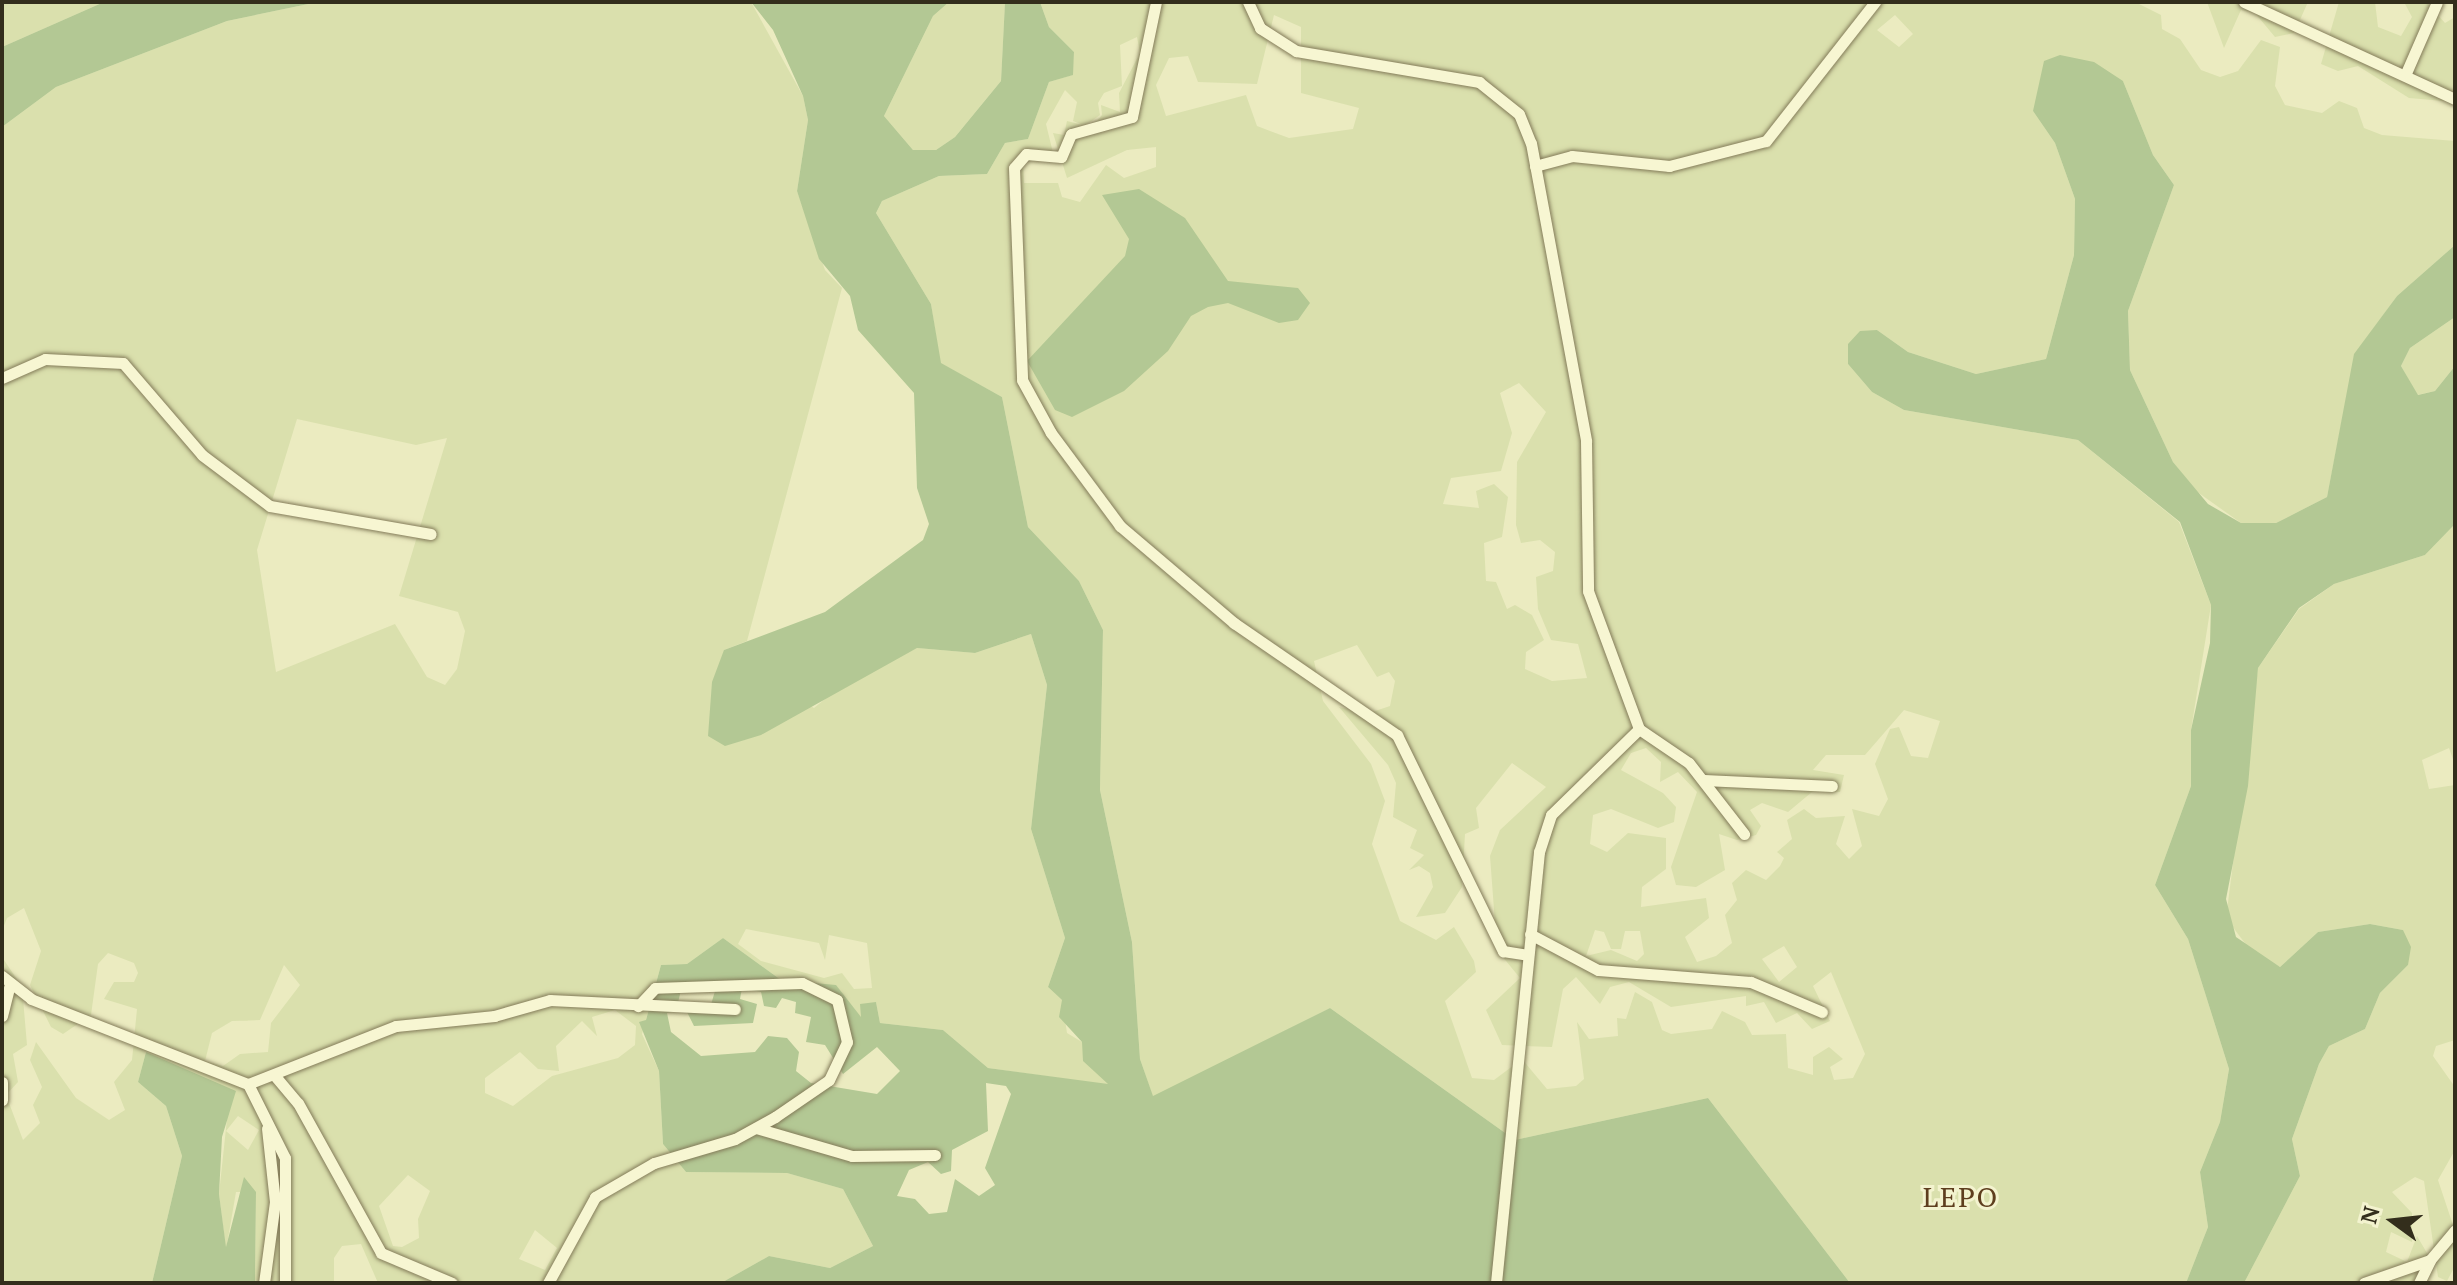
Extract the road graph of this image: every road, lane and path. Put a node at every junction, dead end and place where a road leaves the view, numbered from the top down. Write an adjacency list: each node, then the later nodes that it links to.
1 (1156, 2): 16 (street)
2 (1248, 2): 8 (street)
3 (1875, 2): 8 (street)
4 (2244, 2): 6 (street)
5 (2437, 2): 6 (street)
6 (2406, 73): 7 (street)
7 (2455, 99)
8 (1535, 166): 11 (street)
9 (2, 378): 10 (street)
10 (431, 534)
11 (1639, 729): 12 (street); 15 (street)
12 (1704, 780): 13 (street); 14 (street)
13 (1832, 786)
14 (1744, 834)
15 (1530, 934): 16 (street); 21 (street)
16 (1528, 955): 36 (street)
17 (2, 976): 18 (street)
18 (9, 987): 22 (street); 25 (street)
19 (638, 1006): 20 (street); 23 (street); 28 (street)
20 (735, 1009)
21 (1822, 1012)
22 (2, 1016)
23 (275, 1076): 25 (street); 34 (street)
24 (2, 1082): 26 (street)
25 (248, 1084): 27 (street)
26 (2, 1100)
27 (263, 1112): 32 (street); 33 (street)
28 (756, 1128): 29 (street); 35 (street)
29 (935, 1155)
30 (2455, 1230): 31 (street)
31 (2430, 1260): 37 (street); 38 (street)
32 (264, 1283)
33 (285, 1283)
34 (452, 1283)
35 (548, 1283)
36 (1496, 1283)
37 (2364, 1283)
38 (2419, 1283)

